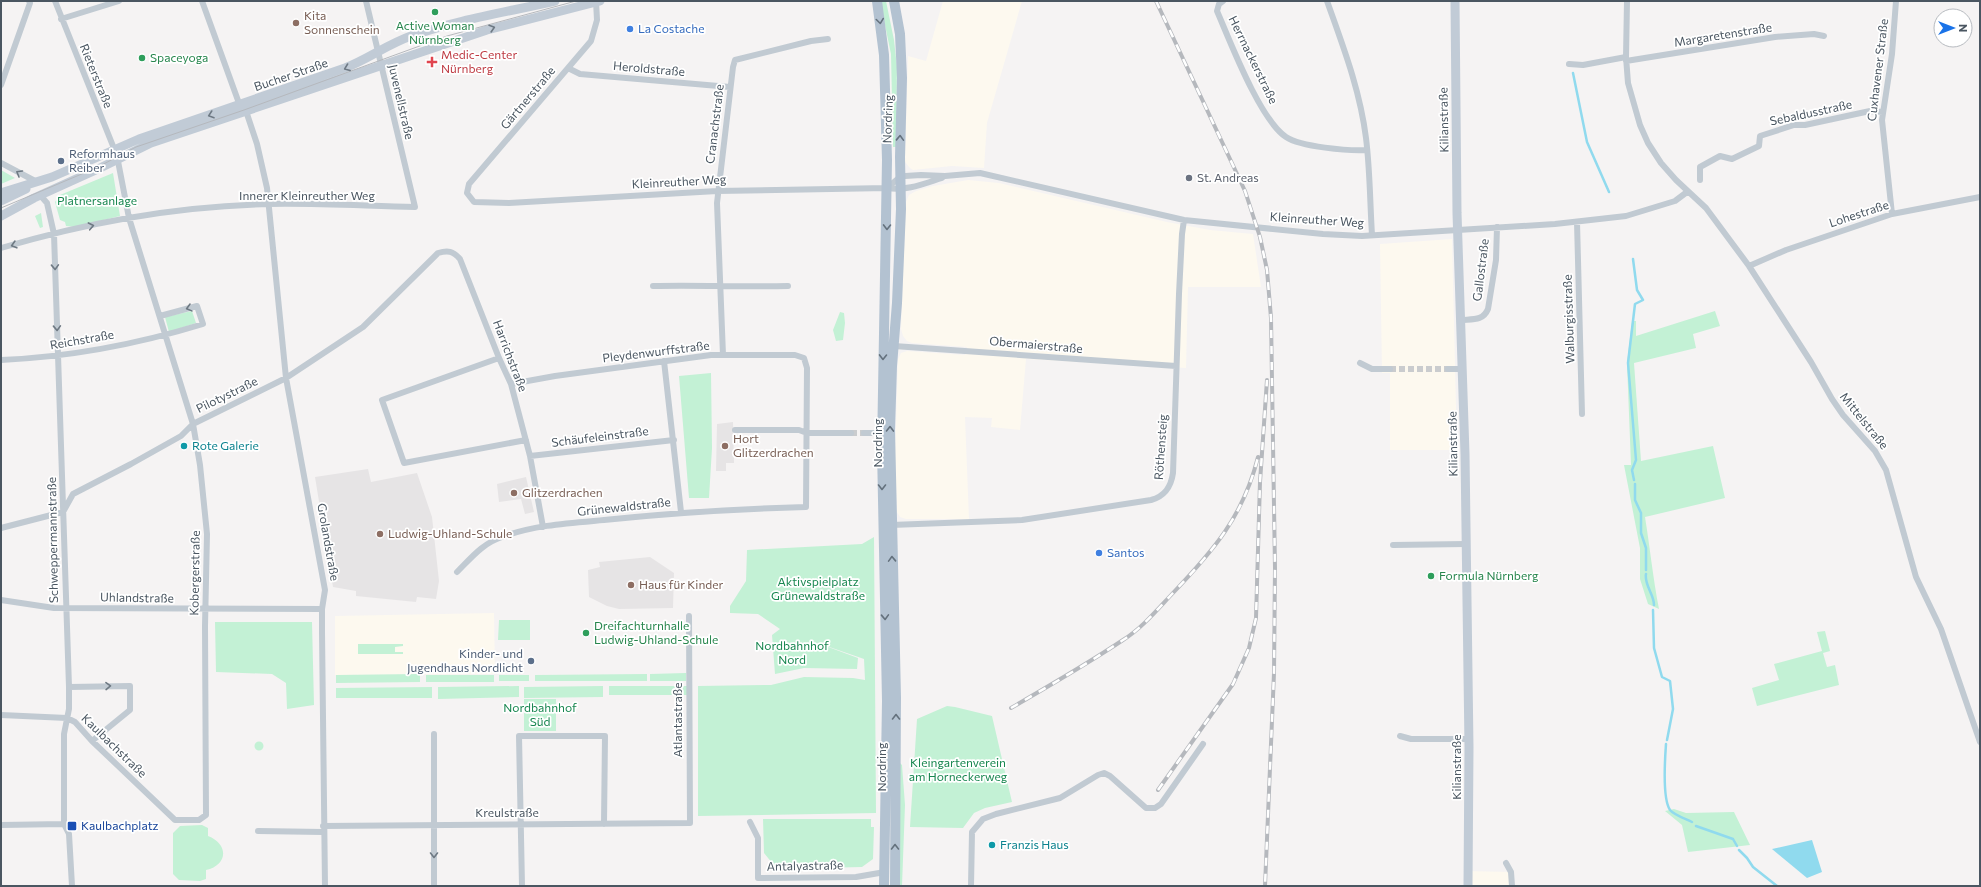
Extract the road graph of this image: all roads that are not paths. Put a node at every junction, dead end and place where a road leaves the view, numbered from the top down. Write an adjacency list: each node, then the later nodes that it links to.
1 (29, 1): 23 (street)
2 (55, 1): 15 (street, Rieterstraße)
3 (119, 1): 15 (street)
4 (202, 1): 25 (street, Grolandstraße)
5 (366, 1): 18 (street, Juvenellstraße)
6 (555, 1): 18 (main road, Bucher Straße)
7 (597, 1): 21 (main road, Bucher Straße, one-way to 7); 22 (street, Gärtnerstraße)
8 (877, 1): 35 (main road, Nordring, one-way to 35)
9 (894, 1): 32 (main road, Nordring, one-way to 9)
10 (1223, 1): 28 (street, Herrnackerstraße)
11 (1327, 1): 28 (street)
12 (1455, 1): 52 (main road, Kilianstraße)
13 (1627, 1): 19 (street, Mittelstraße)
14 (1896, 1): 26 (street, Cuxhavener Straße)
15 (62, 19): 27 (street, Rieterstraße)
16 (1824, 36): 19 (street, Margaretenstraße)
17 (828, 39): 24 (street, Cranachstraße)
18 (378, 52): 21 (street, Juvenellstraße); 25 (main road, Bucher Straße, one-way to 25)
19 (1626, 59): 20 (street, Margaretenstraße); 38 (street, Mittelstraße)
20 (1569, 64)
21 (381, 66): 25 (main road, Bucher Straße); 45 (street, Juvenellstraße)
22 (568, 68): 24 (street, Heroldstraße); 43 (street, Gärtnerstraße)
23 (1, 85)
24 (730, 87): 36 (street, Cranachstraße)
25 (243, 108): 27 (main road, Bucher Straße, one-way to 27); 29 (main road, Bucher Straße); 44 (street, Grolandstraße)
26 (1883, 112): 33 (street, Sebaldusstraße); 46 (street, Cuxhavener Straße)
27 (115, 150): 29 (street, Rieterstraße); 34 (main road, Bucher Straße)
28 (1367, 150): 54 (street)
29 (118, 159): 40 (main road, Bucher Straße); 48 (street)
30 (1, 163): 34 (street, one-way to 30)
31 (945, 176): 32 (street, Kleinreuther Weg); 37 (street, Kleinreuther Weg); 49 (street, Kleinreuther Weg)
32 (900, 177): 35 (street); 37 (main road, Nordring)
33 (1700, 180)
34 (37, 182): 39 (main road, Bucher Straße); 42 (main road)
35 (887, 188): 36 (street, Kleinreuther Weg); 37 (street, Kleinreuther Weg); 83 (main road, Nordring, one-way to 83)
36 (718, 190): 43 (street, Kleinreuther Weg); 59 (street, Cranachstraße)
37 (901, 190): 64 (main road, Nordring)
38 (1687, 192): 50 (street, Kleinreuther Weg); 57 (street, Mittelstraße)
39 (1, 193)
40 (40, 195): 47 (main road, Bucher Straße); 53 (street, Schweppermannstraße)
41 (1980, 197): 46 (street, Lohestraße)
42 (1, 201)
43 (474, 202)
44 (269, 204): 45 (street, Innerer Kleinreuther Weg); 48 (street, Innerer Kleinreuther Weg); 75 (street, Grolandstraße)
45 (415, 207)
46 (1892, 214): 57 (street, Lohestraße)
47 (1, 216)
48 (129, 218): 53 (street, one-way to 48); 61 (street, Kobergerstraße)
49 (1184, 220): 54 (street, Kleinreuther Weg); 71 (street, Röthensteig)
50 (1577, 222): 51 (street, Kleinreuther Weg); 77 (street, Walburgisstraße)
51 (1497, 227): 52 (street, Kleinreuther Weg); 62 (street, Gallostraße)
52 (1458, 230): 54 (street, Kleinreuther Weg); 62 (main road, Kilianstraße)
53 (54, 234): 55 (street, one-way to 55); 66 (street, Schweppermannstraße, one-way to 66)
54 (1372, 235)
55 (1, 248)
56 (446, 250): 67 (street, Harrichstraße); 75 (street, Pilotystraße)
57 (1749, 266): 107 (street, Mittelstraße)
58 (653, 286): 59 (street)
59 (720, 286): 60 (street); 65 (street, Cranachstraße)
60 (788, 286)
61 (160, 316): 63 (street, Kobergerstraße); 63 (street, one-way to 61)
62 (1461, 320): 74 (main road, Kilianstraße)
63 (165, 336): 66 (street, Reichstraße); 78 (street, Kobergerstraße)
64 (894, 346): 71 (street, Obermaierstraße); 89 (main road, Nordring, one-way to 64)
65 (723, 355): 69 (street, Pleydenwurffstraße); 80 (street, Pleydenwurffstraße)
66 (58, 356): 68 (street, Reichstraße); 87 (street, Schweppermannstraße)
67 (499, 358): 76 (street, Harrichstraße); 84 (street)
68 (1, 360)
69 (664, 361): 76 (street, Pleydenwurffstraße); 85 (street)
70 (1360, 363): 72 (street)
71 (1176, 366): 89 (street, Röthensteig)
72 (1390, 369)
73 (1448, 369): 74 (street)
74 (1463, 369): 92 (main road, Kilianstraße)
75 (286, 378): 78 (street, Pilotystraße); 97 (street, Grolandstraße)
76 (511, 384): 84 (street, Harrichstraße)
77 (1582, 414)
78 (193, 424): 87 (street, Pilotystraße); 98 (street, Kobergerstraße)
79 (735, 430): 80 (street)
80 (807, 433): 81 (street); 88 (street, Grünewaldstraße)
81 (851, 433)
82 (864, 433): 83 (street)
83 (882, 433): 120 (main road, Nordring, one-way to 120)
84 (526, 440): 86 (street, Harrichstraße)
85 (674, 440): 86 (street, Schäufeleinstraße); 88 (street)
86 (530, 456): 90 (street, Harrichstraße)
87 (63, 512): 91 (street); 96 (street, Schweppermannstraße)
88 (681, 512): 90 (street, Grünewaldstraße)
89 (891, 525): 126 (main road, Nordring, one-way to 89)
90 (543, 527): 94 (street, Grünewaldstraße)
91 (1, 528)
92 (1466, 544): 93 (street); 105 (main road, Kilianstraße)
93 (1393, 545)
94 (457, 572)
95 (1, 600): 96 (street, Uhlandstraße)
96 (65, 608): 98 (street, Uhlandstraße); 100 (street, Schweppermannstraße)
97 (322, 609): 98 (street, Uhlandstraße); 117 (street, Grolandstraße)
98 (206, 610): 109 (street, Kobergerstraße)
99 (689, 616): 111 (street, Atlantastraße)
100 (69, 687): 102 (street, Schweppermannstraße); 106 (street, one-way to 106)
101 (1, 715): 102 (street, Kaulbachstraße)
102 (67, 718): 106 (street, Kaulbachstraße); 112 (street, Schweppermannstraße)
103 (434, 734): 115 (street)
104 (1400, 736): 105 (street)
105 (1469, 739): 128 (main road, Kilianstraße)
106 (92, 741): 109 (street, Kaulbachstraße)
107 (1980, 742)
108 (1204, 744): 127 (street)
109 (175, 820)
110 (750, 822): 120 (street, Antalyastraße)
111 (690, 823): 113 (street, Kreulstraße)
112 (64, 824): 114 (street); 121 (street, Schweppermannstraße)
113 (604, 824): 116 (street, Kreulstraße); 116 (street)
114 (1, 825)
115 (434, 825): 116 (street, Kreulstraße); 117 (street, Kreulstraße); 123 (street, one-way to 123)
116 (521, 825): 124 (street)
117 (323, 829): 118 (street, Kreulstraße); 122 (street, Grolandstraße)
118 (258, 831)
119 (1506, 863): 129 (street)
120 (885, 872): 125 (main road, Nordring)
121 (72, 886)
122 (325, 886)
123 (434, 886)
124 (522, 886)
125 (884, 886)
126 (895, 886)
127 (970, 886)
128 (1468, 886)
129 (1512, 886)

